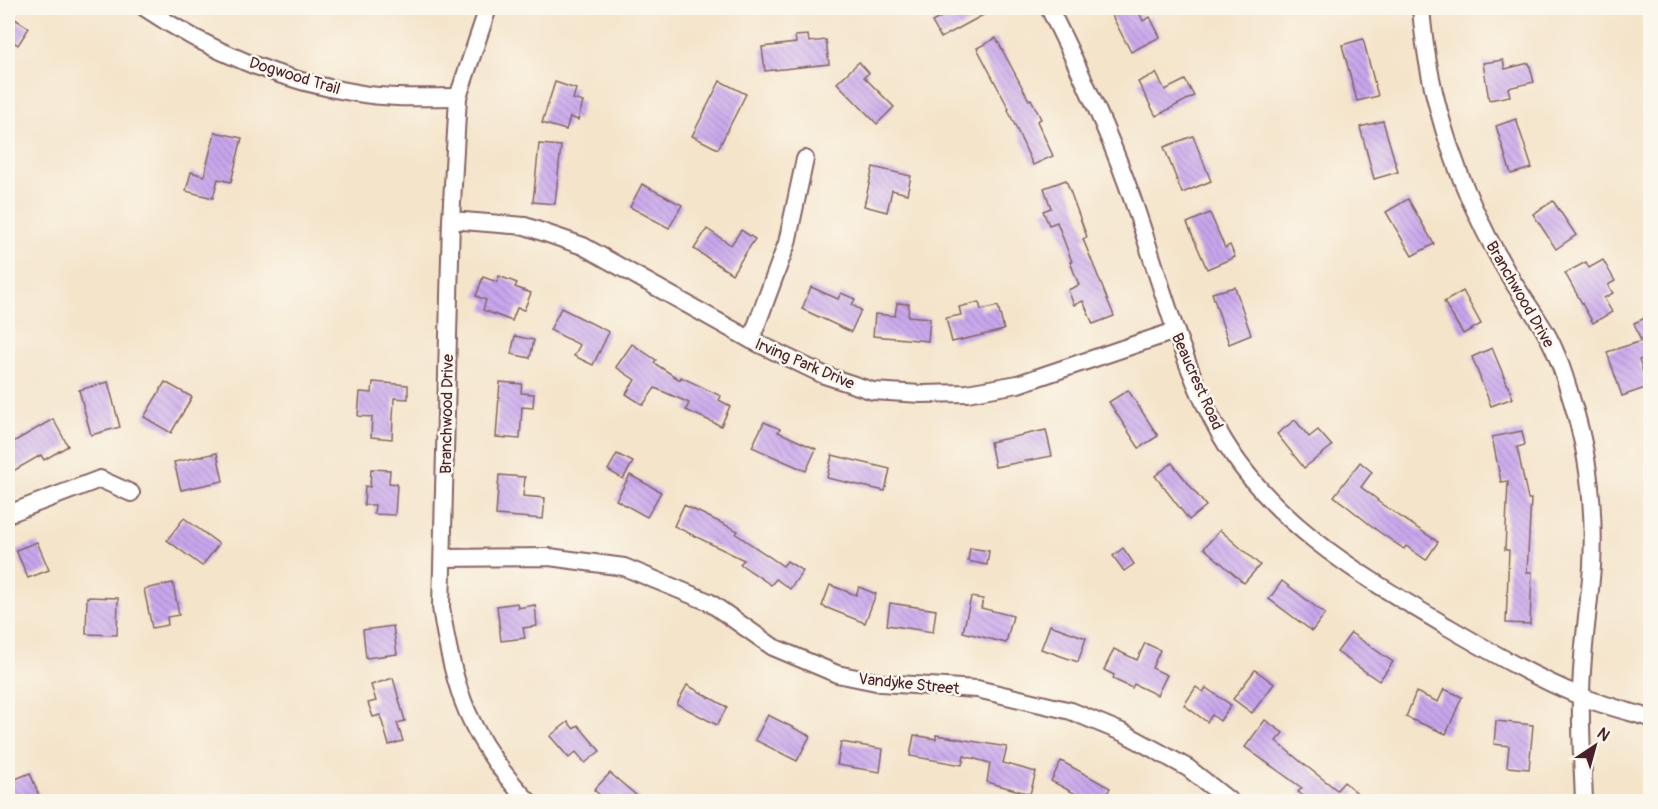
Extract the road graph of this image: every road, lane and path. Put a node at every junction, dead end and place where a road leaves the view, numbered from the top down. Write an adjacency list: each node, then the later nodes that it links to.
1 (144, 8): 5 (street, Dogwood Trail)
2 (488, 8): 5 (street, Branchwood Drive)
3 (1049, 8): 8 (street, Beaucrest Road)
4 (1421, 8): 13 (street, Branchwood Drive)
5 (458, 97): 7 (street, Branchwood Drive)
6 (806, 159): 9 (street)
7 (451, 220): 9 (street, Irving Park Drive); 12 (street, Branchwood Drive)
8 (1175, 331): 9 (street, Irving Park Drive); 13 (street, Beaucrest Road)
9 (751, 340)
10 (131, 493): 11 (street)
11 (8, 514)
12 (443, 558): 15 (street, Branchwood Drive); 16 (street, Vandyke Street)
13 (1581, 696): 14 (street, Beaucrest Road); 17 (street, Branchwood Drive)
14 (1650, 718)
15 (529, 801)
16 (1231, 801)
17 (1584, 801)

